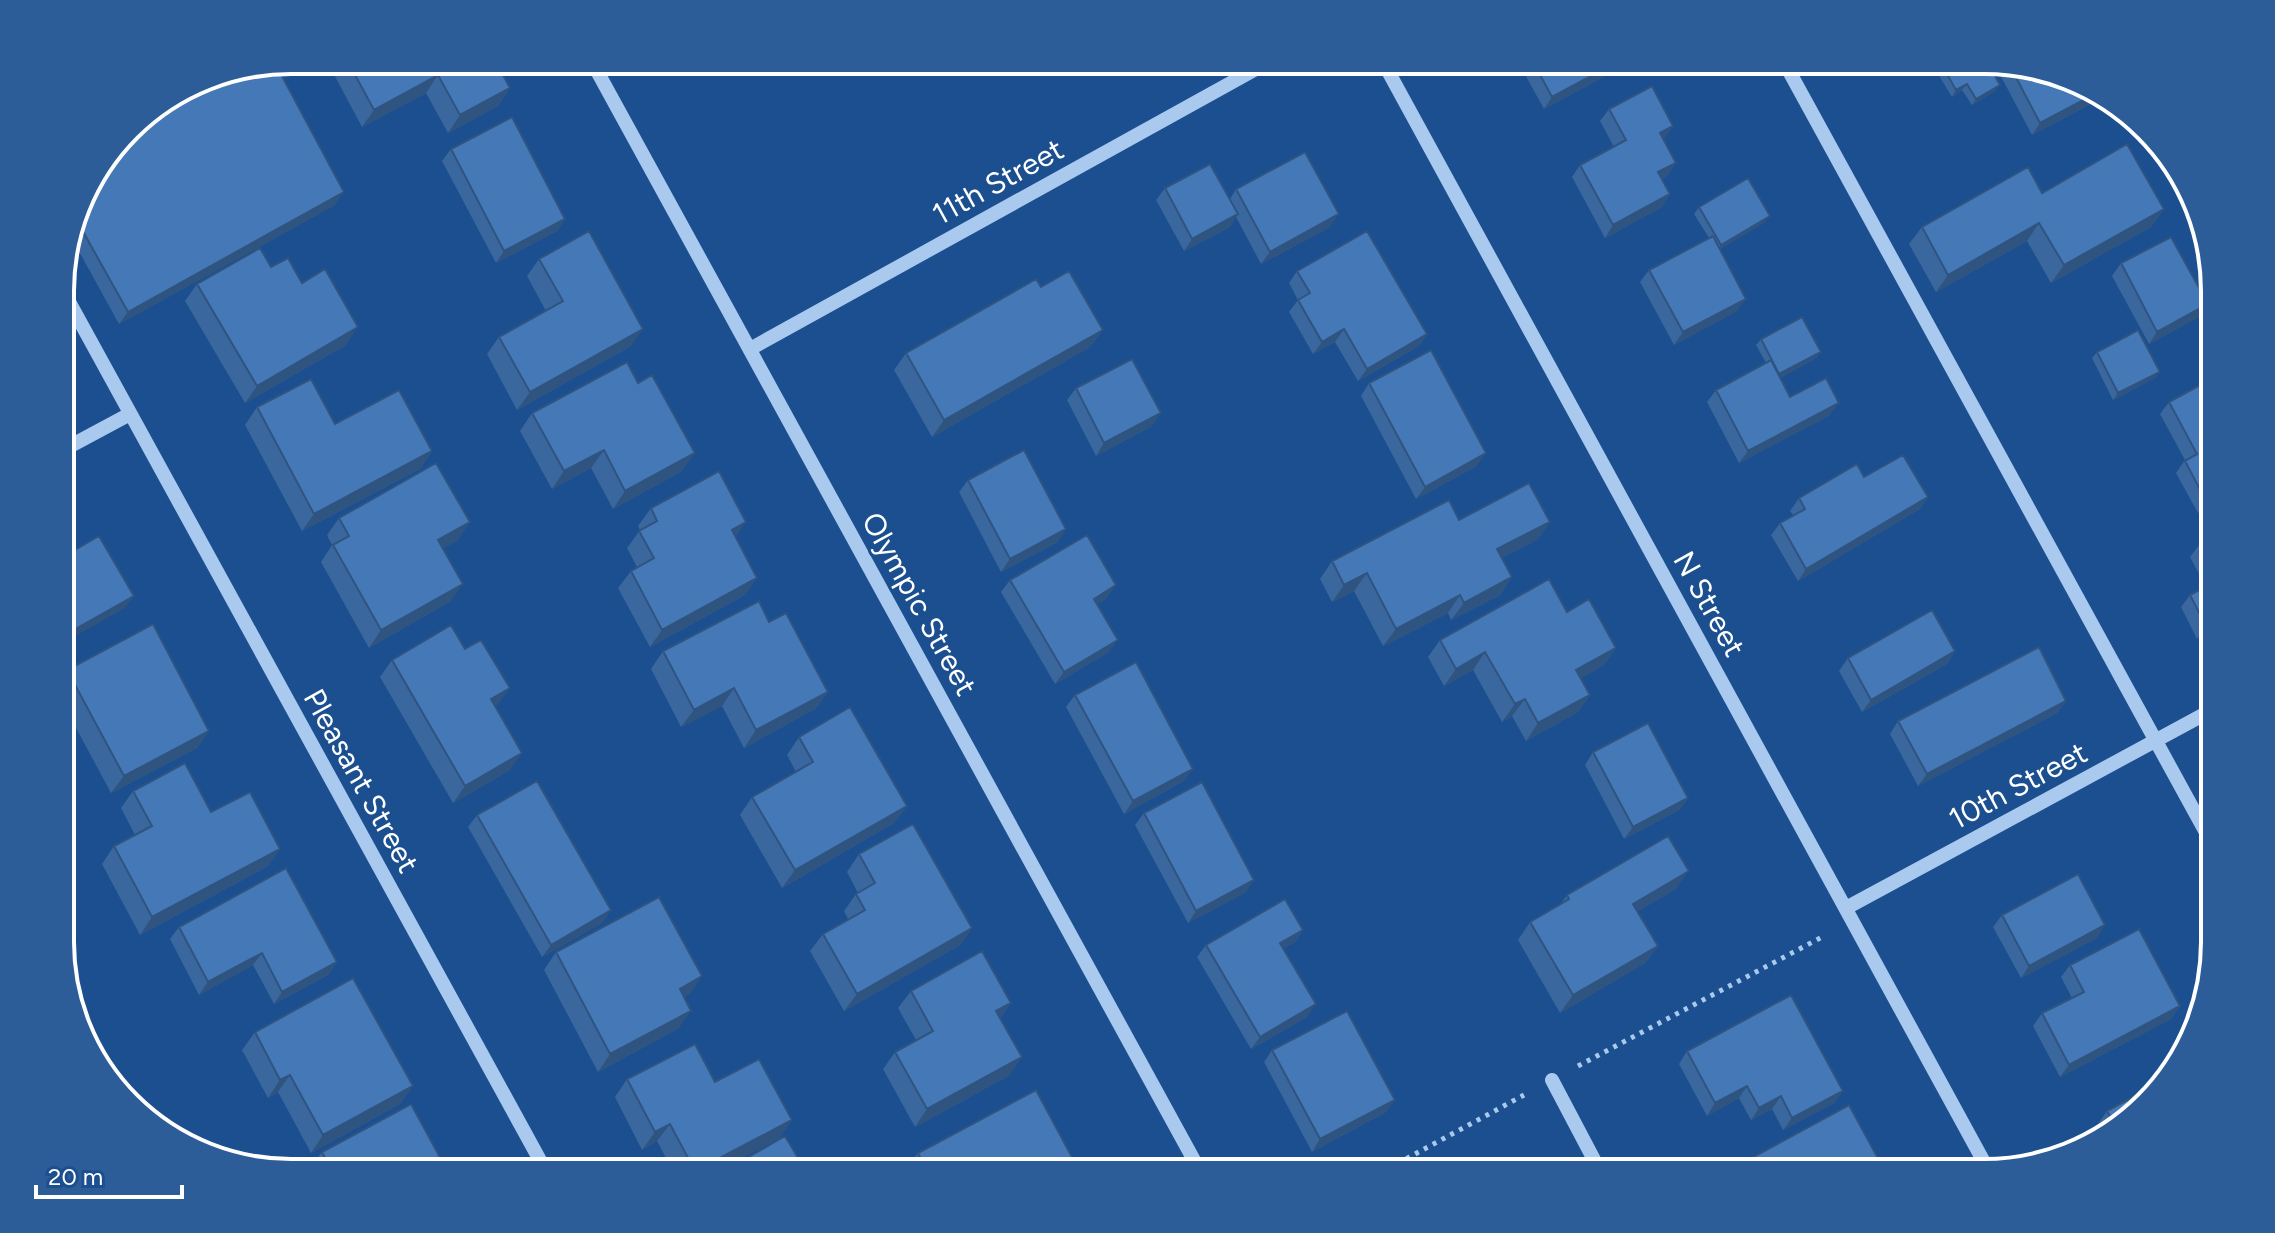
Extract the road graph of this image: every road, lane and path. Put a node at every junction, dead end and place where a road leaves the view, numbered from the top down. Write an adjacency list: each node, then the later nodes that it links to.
1 (599, 74): 6 (street, Olympic Street)
2 (1247, 74): 6 (street, 11th Street)
3 (1390, 74): 12 (street, N Street)
4 (1791, 74): 10 (street)
5 (74, 311): 7 (street, Pleasant Street)
6 (750, 349): 15 (street, Olympic Street)
7 (130, 414): 8 (street); 14 (street, Pleasant Street)
8 (74, 444)
9 (2201, 716): 10 (street, 10th Street)
10 (2156, 741): 11 (street); 12 (street, 10th Street)
11 (2201, 823)
12 (1849, 915): 13 (path); 18 (street, N Street)
13 (1552, 1080): 16 (path); 17 (street)
14 (539, 1159)
15 (1193, 1159)
16 (1406, 1159)
17 (1594, 1159)
18 (1982, 1159)

